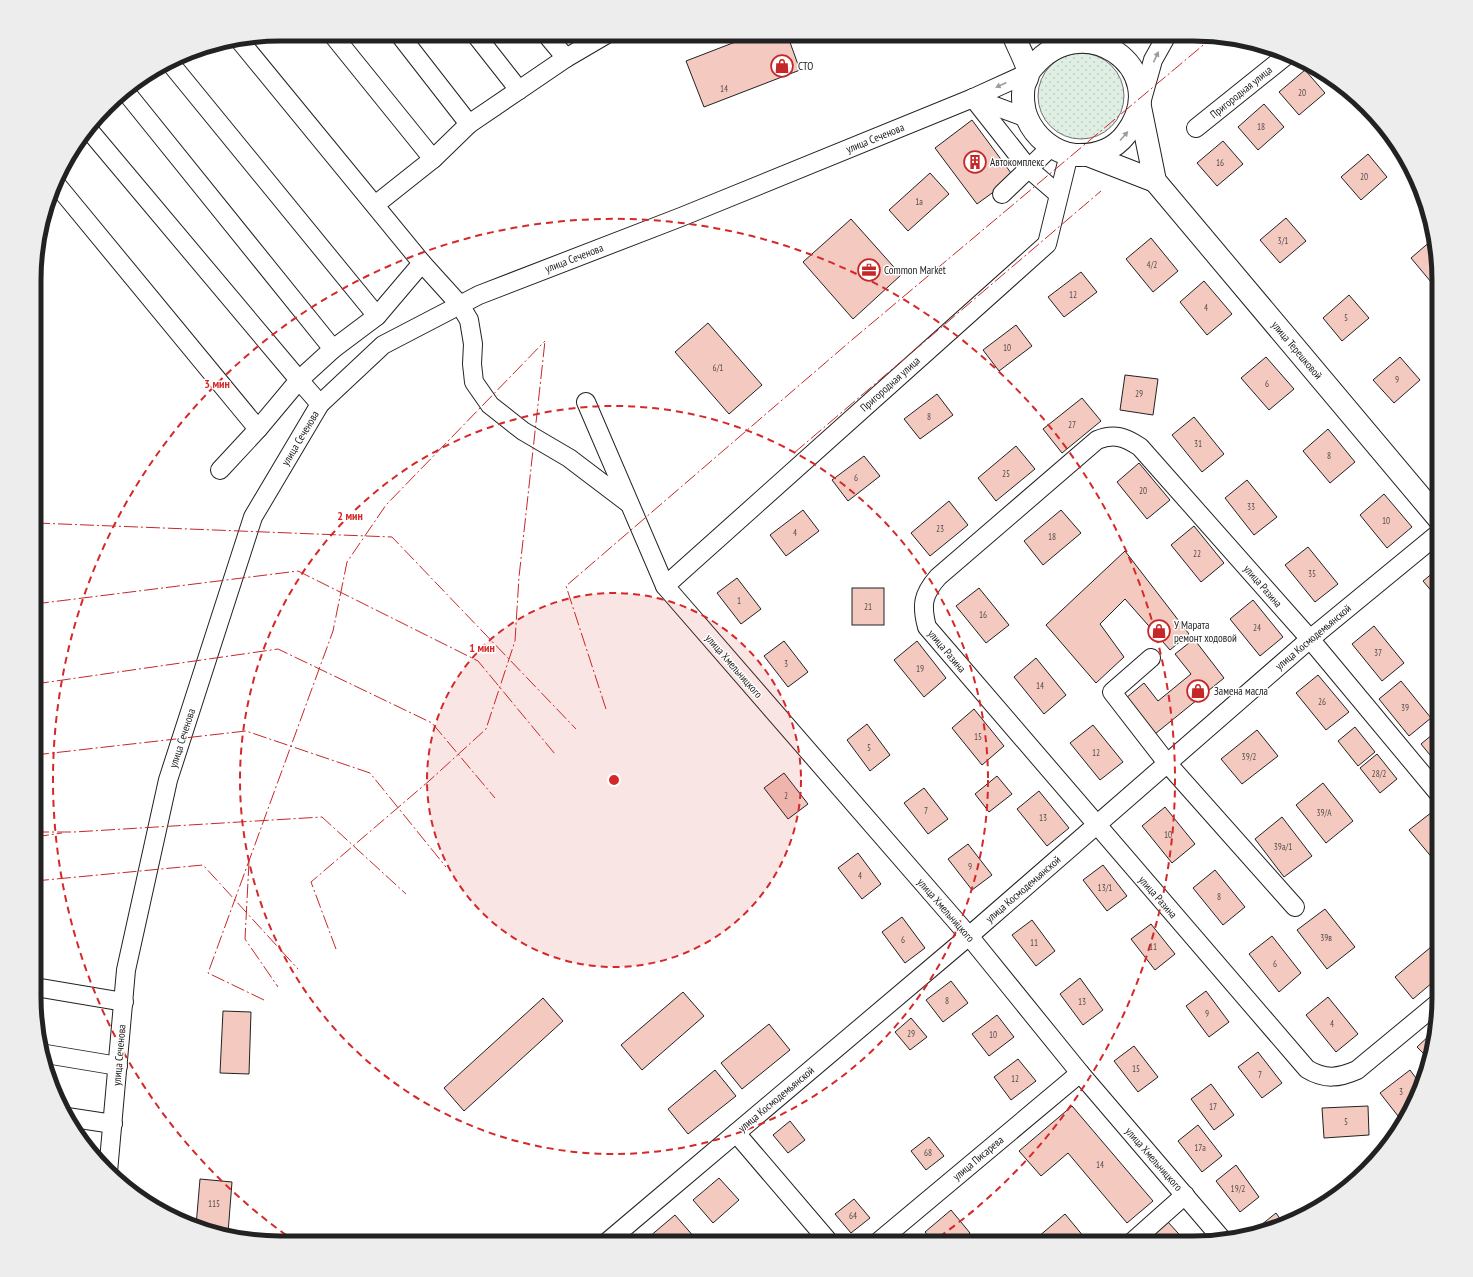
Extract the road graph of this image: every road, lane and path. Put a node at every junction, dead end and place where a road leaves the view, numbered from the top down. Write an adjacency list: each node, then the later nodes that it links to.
1 (338, 41): 24 (street)
2 (405, 41): 20 (street)
3 (480, 41): 15 (street)
4 (552, 41): 11 (street)
5 (595, 41): 11 (street)
6 (1016, 41): 14 (main road)
7 (1063, 41): 14 (main road, улица Терешковой)
8 (1098, 41): 18 (main road, улица Терешковой)
9 (1163, 41): 18 (street, one-way to 9)
10 (243, 44): 30 (street)
11 (566, 58): 15 (street)
12 (1283, 59): 21 (street, Пригородная улица)
13 (173, 66): 33 (street)
14 (1028, 73): 17 (street, улица Сеченова, one-way to 17); 19 (main road, улица Терешковой)
15 (519, 90): 20 (street)
16 (128, 95): 34 (street)
17 (973, 98): 19 (street); 25 (street); 32 (street, улица Сеченова)
18 (1140, 107): 23 (main road, улица Терешковой, one-way to 18); 26 (main road, улица Терешковой)
19 (1027, 118): 23 (main road, улица Терешковой)
20 (470, 124): 24 (street)
21 (1196, 128)
22 (92, 133): 35 (street)
23 (1070, 152): 25 (street); 26 (main road, улица Терешковой); 29 (street, Пригородная улица)
24 (433, 159): 30 (street)
25 (1029, 169): 28 (street); 29 (street)
26 (1155, 181): 41 (main road, улица Терешковой)
27 (59, 188): 38 (street)
28 (1002, 194)
29 (1058, 194): 43 (street, Пригородная улица)
30 (374, 205): 31 (street)
31 (422, 263): 32 (street); 33 (street)
32 (460, 305): 37 (street, улица Сеченова); 40 (street)
33 (377, 316): 34 (street)
34 (333, 349): 35 (street)
35 (299, 380): 37 (street); 38 (street)
36 (586, 402): 40 (street, улица Хмельницкого)
37 (320, 404): 52 (street, улица Сеченова)
38 (258, 430): 39 (street)
39 (220, 470)
40 (631, 505): 43 (street, улица Хмельницкого)
41 (1432, 511)
42 (1432, 539): 44 (street, улица Космодемьянской)
43 (665, 586): 50 (street, улица Хмельницкого)
44 (1310, 639): 46 (street, улица Космодемьянской); 47 (street, улица Разина); 48 (street, улица Разина)
45 (1151, 658): 46 (street)
46 (1167, 763): 48 (street, улица Космодемьянской); 49 (street)
47 (1432, 786)
48 (1096, 826): 50 (street, улица Космодемьянской); 53 (street, улица Разина)
49 (1295, 907)
50 (969, 936): 56 (street, улица Хмельницкого); 59 (street, улица Космодемьянской)
51 (41, 988): 52 (street)
52 (124, 1002): 55 (street, улица Сеченова)
53 (1431, 1011)
54 (48, 1054): 55 (street)
55 (118, 1066): 58 (street, улица Сеченова)
56 (1080, 1073): 61 (street, улица Хмельницкого); 65 (street, улица Писарева)
57 (74, 1118): 58 (street)
58 (113, 1124): 60 (street, улица Сеченова)
59 (736, 1133): 63 (street, улица Космодемьянской); 64 (street)
60 (109, 1164)
61 (1185, 1195): 62 (street, улица Хмельницкого); 66 (street)
62 (1218, 1234)
63 (614, 1236)
64 (824, 1236)
65 (885, 1236)
66 (1138, 1236)

